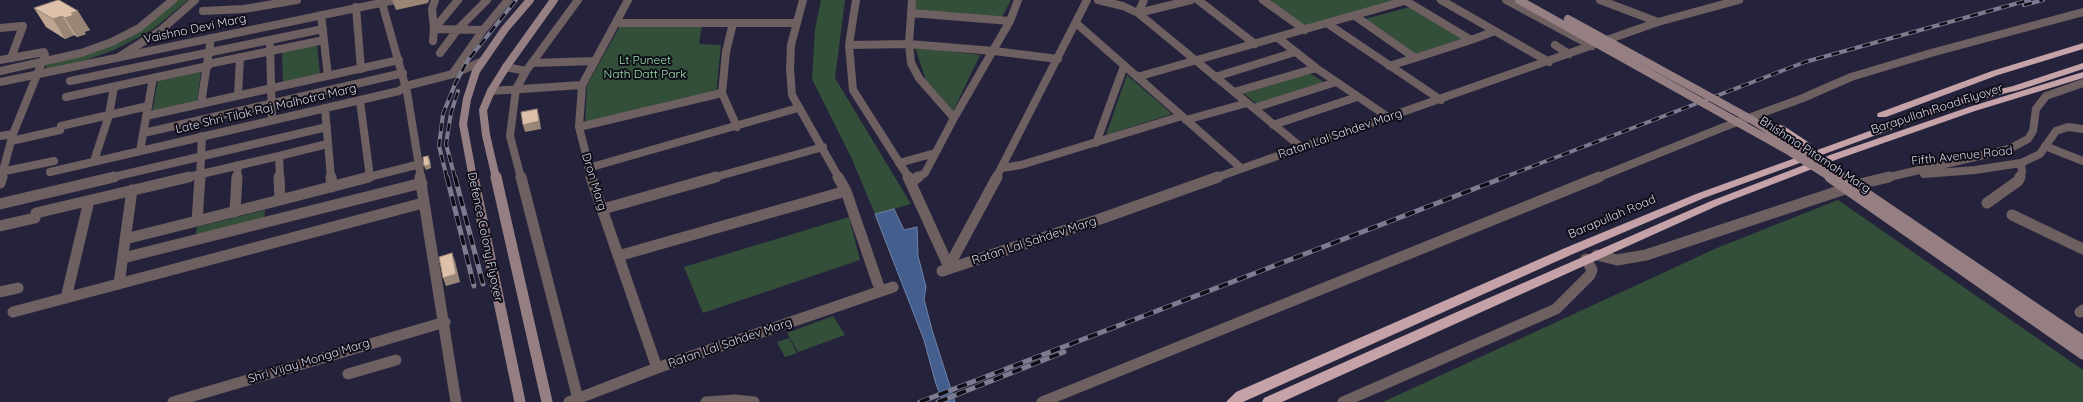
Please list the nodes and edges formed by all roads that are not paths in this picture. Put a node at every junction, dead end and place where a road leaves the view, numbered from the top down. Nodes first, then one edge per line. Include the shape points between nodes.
1 (173, 0) edge
2 (195, 0) edge
3 (297, 0) edge
4 (395, 0) edge
5 (435, 0) edge
6 (458, 0) edge
7 (487, 0) edge
8 (508, 0) edge
9 (530, 0) edge
10 (554, 0) edge
11 (578, 0) edge
12 (628, 0) edge
13 (803, 0) edge
14 (856, 0) edge
15 (912, 0) edge
16 (1018, 0) edge
17 (1087, 0) edge
18 (1098, 0) edge
19 (1144, 0) edge
20 (1191, 0) edge
21 (1198, 0) edge
22 (1263, 0) edge
23 (1407, 0) edge
24 (1441, 0) edge
25 (1506, 0) edge
26 (1519, 0) edge
27 (1533, 0) edge
28 (1600, 0) edge
29 (1739, 0) edge
30 (382, 1) edge
31 (1115, 2) edge
32 (356, 7) junction
33 (432, 9) junction
34 (450, 9) junction
35 (203, 11) dead end
36 (2083, 12) edge
37 (911, 13) junction
38 (1138, 13) junction
39 (321, 14) junction
40 (1355, 16) junction
41 (1010, 20) junction
42 (1658, 22) junction
43 (616, 23) junction
44 (733, 23) junction
45 (797, 23) junction
46 (1076, 23) junction
47 (1328, 24) junction
48 (0, 28) edge
49 (323, 29) junction
50 (434, 29) junction
51 (458, 29) junction
52 (483, 30) junction
53 (1305, 30) junction
54 (1495, 31) junction
55 (211, 38) junction
56 (1278, 38) junction
57 (271, 40) junction
58 (324, 40) junction
59 (1471, 40) junction
60 (433, 41) dead end
61 (909, 44) junction
62 (1255, 44) junction
63 (1555, 44) dead end
64 (849, 45) junction
65 (1592, 46) junction
66 (2083, 46) edge
67 (994, 51) junction
68 (210, 52) junction
69 (270, 52) junction
70 (1295, 52) junction
71 (440, 53) dead end
72 (1569, 54) junction
73 (11, 58) junction
74 (118, 58) junction
75 (240, 58) junction
76 (1415, 58) junction
77 (1058, 59) junction
78 (0, 60) edge
79 (399, 60) junction
80 (483, 61) junction
81 (595, 61) junction
82 (1196, 61) junction
83 (43, 62) junction
84 (1549, 62) junction
85 (532, 63) junction
86 (208, 65) junction
87 (1124, 66) junction
88 (1389, 66) junction
89 (2083, 66) edge
90 (506, 67) junction
91 (361, 68) junction
92 (1316, 68) junction
93 (0, 71) edge
94 (476, 71) junction
95 (526, 71) junction
96 (403, 73) junction
97 (38, 74) junction
98 (453, 74) junction
99 (2083, 74) edge
100 (328, 76) junction
101 (1137, 77) junction
102 (1215, 77) junction
103 (153, 78) junction
104 (70, 81) dead end
105 (447, 81) junction
106 (1336, 82) junction
107 (0, 83) edge
108 (2083, 83) edge
109 (582, 85) junction
110 (114, 87) junction
111 (270, 88) junction
112 (404, 89) junction
113 (516, 89) junction
114 (1234, 92) junction
115 (722, 94) junction
116 (489, 95) junction
117 (238, 96) junction
118 (66, 97) dead end
119 (1358, 97) junction
120 (1441, 100) junction
121 (360, 101) junction
122 (1918, 101) junction
123 (210, 102) junction
124 (271, 103) junction
125 (201, 104) junction
126 (1250, 106) junction
127 (325, 108) junction
128 (798, 108) junction
129 (1895, 110) junction
130 (1935, 110) junction
131 (147, 111) junction
132 (108, 115) junction
133 (1882, 115) dead end
134 (1388, 117) junction
135 (206, 118) junction
136 (954, 118) junction
137 (1184, 118) junction
138 (1912, 119) junction
139 (272, 120) junction
140 (1273, 125) junction
141 (327, 127) junction
142 (579, 127) junction
143 (737, 127) junction
144 (1780, 128) dead end
145 (2083, 128) edge
146 (144, 133) junction
147 (0, 136) edge
148 (202, 136) junction
149 (12, 137) junction
150 (1096, 143) junction
151 (327, 144) junction
152 (1806, 144) dead end
153 (2044, 146) junction
154 (823, 147) junction
155 (1301, 147) junction
156 (140, 151) junction
157 (4, 152) edge
158 (935, 153) junction
159 (280, 156) junction
160 (200, 157) junction
161 (54, 161) dead end
162 (94, 161) junction
163 (2083, 161) edge
164 (899, 163) junction
165 (2021, 163) junction
166 (420, 164) junction
167 (238, 165) junction
168 (588, 168) junction
169 (1002, 168) junction
170 (1241, 168) junction
171 (2, 172) edge
172 (50, 172) dead end
173 (200, 174) junction
174 (1900, 175) junction
175 (370, 177) junction
176 (911, 182) junction
177 (0, 183) edge
178 (422, 183) junction
179 (332, 186) junction
180 (132, 190) junction
181 (846, 191) junction
182 (280, 200) junction
183 (89, 201) junction
184 (423, 203) junction
185 (1987, 203) dead end
186 (0, 204) edge
187 (602, 209) junction
188 (235, 212) junction
189 (2012, 215) dead end
190 (197, 221) junction
191 (0, 226) edge
192 (126, 239) junction
193 (2083, 249) edge
194 (618, 256) junction
195 (1592, 257) junction
196 (123, 258) junction
197 (946, 268) junction
198 (119, 284) junction
199 (878, 284) dead end
200 (893, 287) dead end
201 (18, 288) dead end
202 (0, 292) edge
203 (66, 298) junction
204 (13, 312) dead end
205 (445, 322) junction
206 (2083, 341) edge
207 (2083, 354) edge
208 (396, 360) dead end
209 (657, 368) junction
210 (348, 374) dead end
211 (573, 400) edge
212 (173, 402) edge
213 (456, 402) edge
214 (520, 402) edge
215 (547, 402) edge
216 (706, 402) edge
217 (754, 402) edge
218 (1042, 402) edge
219 (1233, 402) edge
220 (1268, 402) edge
221 (1343, 402) edge

1 - 83 street via 139,28 112,42 96,49
2 - 74 street via 160,31
3 - 35 street via 244,9
4 - 30 street, Vaishno Devi Marg
5 - 33 street
6 - 34 street
7 - 51 street
8 - 52 street
9 - 80 main road, Defence Colony Flyover via 505,29
10 - 90 main road
11 - 85 street
12 - 43 street, Dron Marg
13 - 45 street
14 - 64 street
15 - 37 street
16 - 41 street
17 - 46 street
18 - 31 street
19 - 38 street
20 - 38 street
21 - 62 street
22 - 53 street
23 - 40 street
23 - 59 street
24 - 54 street
25 - 65 street
26 - 207 main road, Bhishma Pitamah Marg, bridge via 1789,151
27 - 206 main road, Bhishma Pitamah Marg, bridge via 1793,145
28 - 42 street
29 - 42 street, Ratan Lal Sahdev Marg
30 - 32 street, Vaishno Devi Marg
30 - 79 street
31 - 38 street
32 - 39 street, Vaishno Devi Marg
32 - 91 street
33 - 34 street
33 - 50 street
34 - 50 street
36 - 218 street via 1851,77
37 - 41 street
37 - 61 street
38 - 82 street
39 - 49 street
39 - 55 street, Vaishno Devi Marg
40 - 47 street
40 - 76 street
41 - 67 street
42 - 65 street, Ratan Lal Sahdev Marg
43 - 44 street
43 - 81 street, Dron Marg
44 - 45 street
44 - 115 street via 726,52
45 - 128 street via 791,46 790,68 792,94
46 - 77 street
46 - 87 street
47 - 53 street
47 - 88 street
48 - 73 street via 23,26
49 - 57 street
49 - 58 street
50 - 51 street
50 - 60 street
51 - 52 street
51 - 71 street
52 - 98 street
53 - 56 street
54 - 59 street
54 - 84 street
55 - 68 street
55 - 74 street, Vaishno Devi Marg
56 - 62 street
56 - 70 street
57 - 68 street
57 - 69 street
58 - 69 street
58 - 100 street
59 - 76 street
61 - 64 street
61 - 67 street
61 - 136 street via 911,63 920,78
62 - 82 street
63 - 72 street
64 - 164 street via 853,90
65 - 72 street, Ratan Lal Sahdev Marg
66 - 122 highway via 1995,73
67 - 77 street
67 - 136 street
68 - 86 street
68 - 104 street
69 - 75 street
69 - 111 street
70 - 92 street
70 - 102 street
72 - 84 street, Ratan Lal Sahdev Marg
73 - 78 street
73 - 83 street via 44,52
74 - 97 street, Vaishno Devi Marg
75 - 86 street
75 - 117 street
76 - 88 street
77 - 169 street
79 - 91 street
79 - 96 street
80 - 94 main road, Defence Colony Flyover
80 - 98 street, Late Shri Tilak Raj Malhotra Marg
81 - 85 street via 561,59
81 - 109 street, Dron Marg
82 - 101 street
82 - 102 street
83 - 93 street
83 - 97 street
84 - 120 street, Ratan Lal Sahdev Marg
85 - 95 street
86 - 103 street
86 - 125 street
87 - 101 street
87 - 150 street
88 - 120 street
89 - 130 highway, Barapullah Road Flyover
90 - 95 street
90 - 116 main road
91 - 100 street
92 - 106 street
92 - 114 street
94 - 105 street
94 - 214 main road, Defence Colony Flyover via 467,99 463,124
95 - 113 street
96 - 112 street
96 - 124 street
97 - 107 street, Vaishno Devi Marg
97 - 149 street
98 - 105 street
98 - 112 street, Late Shri Tilak Raj Malhotra Marg
99 - 195 highway, Barapullah Road Flyover via 1972,109 1801,170 1715,203
100 - 111 street
101 - 137 street
102 - 114 street
103 - 110 street
103 - 131 street
105 - 112 street
106 - 119 street
106 - 126 street
108 - 174 street via 2046,96 2036,109 2033,131 2028,139 2010,149
109 - 113 street
109 - 142 street, Dron Marg
110 - 118 street
110 - 132 street
111 - 117 street
111 - 124 street
112 - 121 street, Late Shri Tilak Raj Malhotra Marg
112 - 166 street
113 - 116 street
113 - 211 street via 510,136
114 - 126 street
115 - 142 street
115 - 143 street
116 - 215 main road, Defence Colony Flyover via 483,110 486,135
117 - 123 street
119 - 134 street
119 - 140 street
120 - 134 street, Ratan Lal Sahdev Marg via 1409,107
121 - 127 street, Late Shri Tilak Raj Malhotra Marg
121 - 175 street
122 - 129 highway
122 - 130 highway
123 - 125 street
123 - 135 street
124 - 135 street
124 - 139 street
125 - 131 street
126 - 137 street
126 - 140 street
127 - 139 street, Late Shri Tilak Raj Malhotra Marg
127 - 141 street
128 - 143 street
128 - 154 street
129 - 133 highway
129 - 138 highway
130 - 138 highway, Barapullah Road Flyover
131 - 132 street
131 - 146 street
132 - 149 street
132 - 162 street
134 - 155 street, Ratan Lal Sahdev Marg
135 - 146 street
136 - 158 street
137 - 150 street
137 - 170 street
138 - 219 highway, Barapullah Road via 1700,196 1569,250 1241,396
139 - 148 street, Late Shri Tilak Raj Malhotra Marg
140 - 155 street
141 - 151 street
141 - 160 street
142 - 168 street, Dron Marg
143 - 168 street
144 - 152 highway
145 - 153 street, Fifth Avenue Road via 2062,129
146 - 156 street
147 - 149 street
148 - 156 street, Late Shri Tilak Raj Malhotra Marg
148 - 160 street
149 - 157 street
150 - 169 street via 1021,166
151 - 159 street
151 - 179 street
153 - 163 street
153 - 165 street, Fifth Avenue Road via 2040,154 2032,160
154 - 181 street
154 - 187 street
155 - 170 street, Ratan Lal Sahdev Marg via 1270,155
156 - 162 street, Late Shri Tilak Raj Malhotra Marg
157 - 171 street
158 - 164 street
158 - 176 street via 925,172
159 - 167 street
159 - 182 street
160 - 173 street
160 - 186 street
161 - 171 street
162 - 172 street, Late Shri Tilak Raj Malhotra Marg
164 - 176 street
165 - 174 street, Fifth Avenue Road via 1963,171
165 - 185 street via 2022,172 2018,181
166 - 175 street
166 - 178 street
167 - 173 street
167 - 188 street
168 - 187 street, Dron Marg
169 - 197 street
170 - 197 street, Ratan Lal Sahdev Marg via 1100,219
171 - 177 street
173 - 180 street
173 - 190 street
174 - 195 street via 1860,184 1646,255 1618,260
175 - 179 street
176 - 197 street
178 - 184 street
178 - 196 street
179 - 182 street
180 - 183 street
180 - 192 street
181 - 194 street
181 - 199 street
182 - 188 street
183 - 191 street
183 - 203 street
184 - 198 street
184 - 205 street
187 - 194 street, Dron Marg
188 - 190 street
189 - 193 street
190 - 192 street
192 - 196 street
194 - 209 street, Dron Marg
195 - 220 highway
195 - 221 street via 1590,275 1556,309
196 - 198 street
198 - 203 street
200 - 209 street, Ratan Lal Sahdev Marg
201 - 202 street
203 - 204 street
205 - 212 street, Shri Vijay Monga Marg
205 - 213 street
208 - 210 street
209 - 211 street, Ratan Lal Sahdev Marg
216 - 217 street

